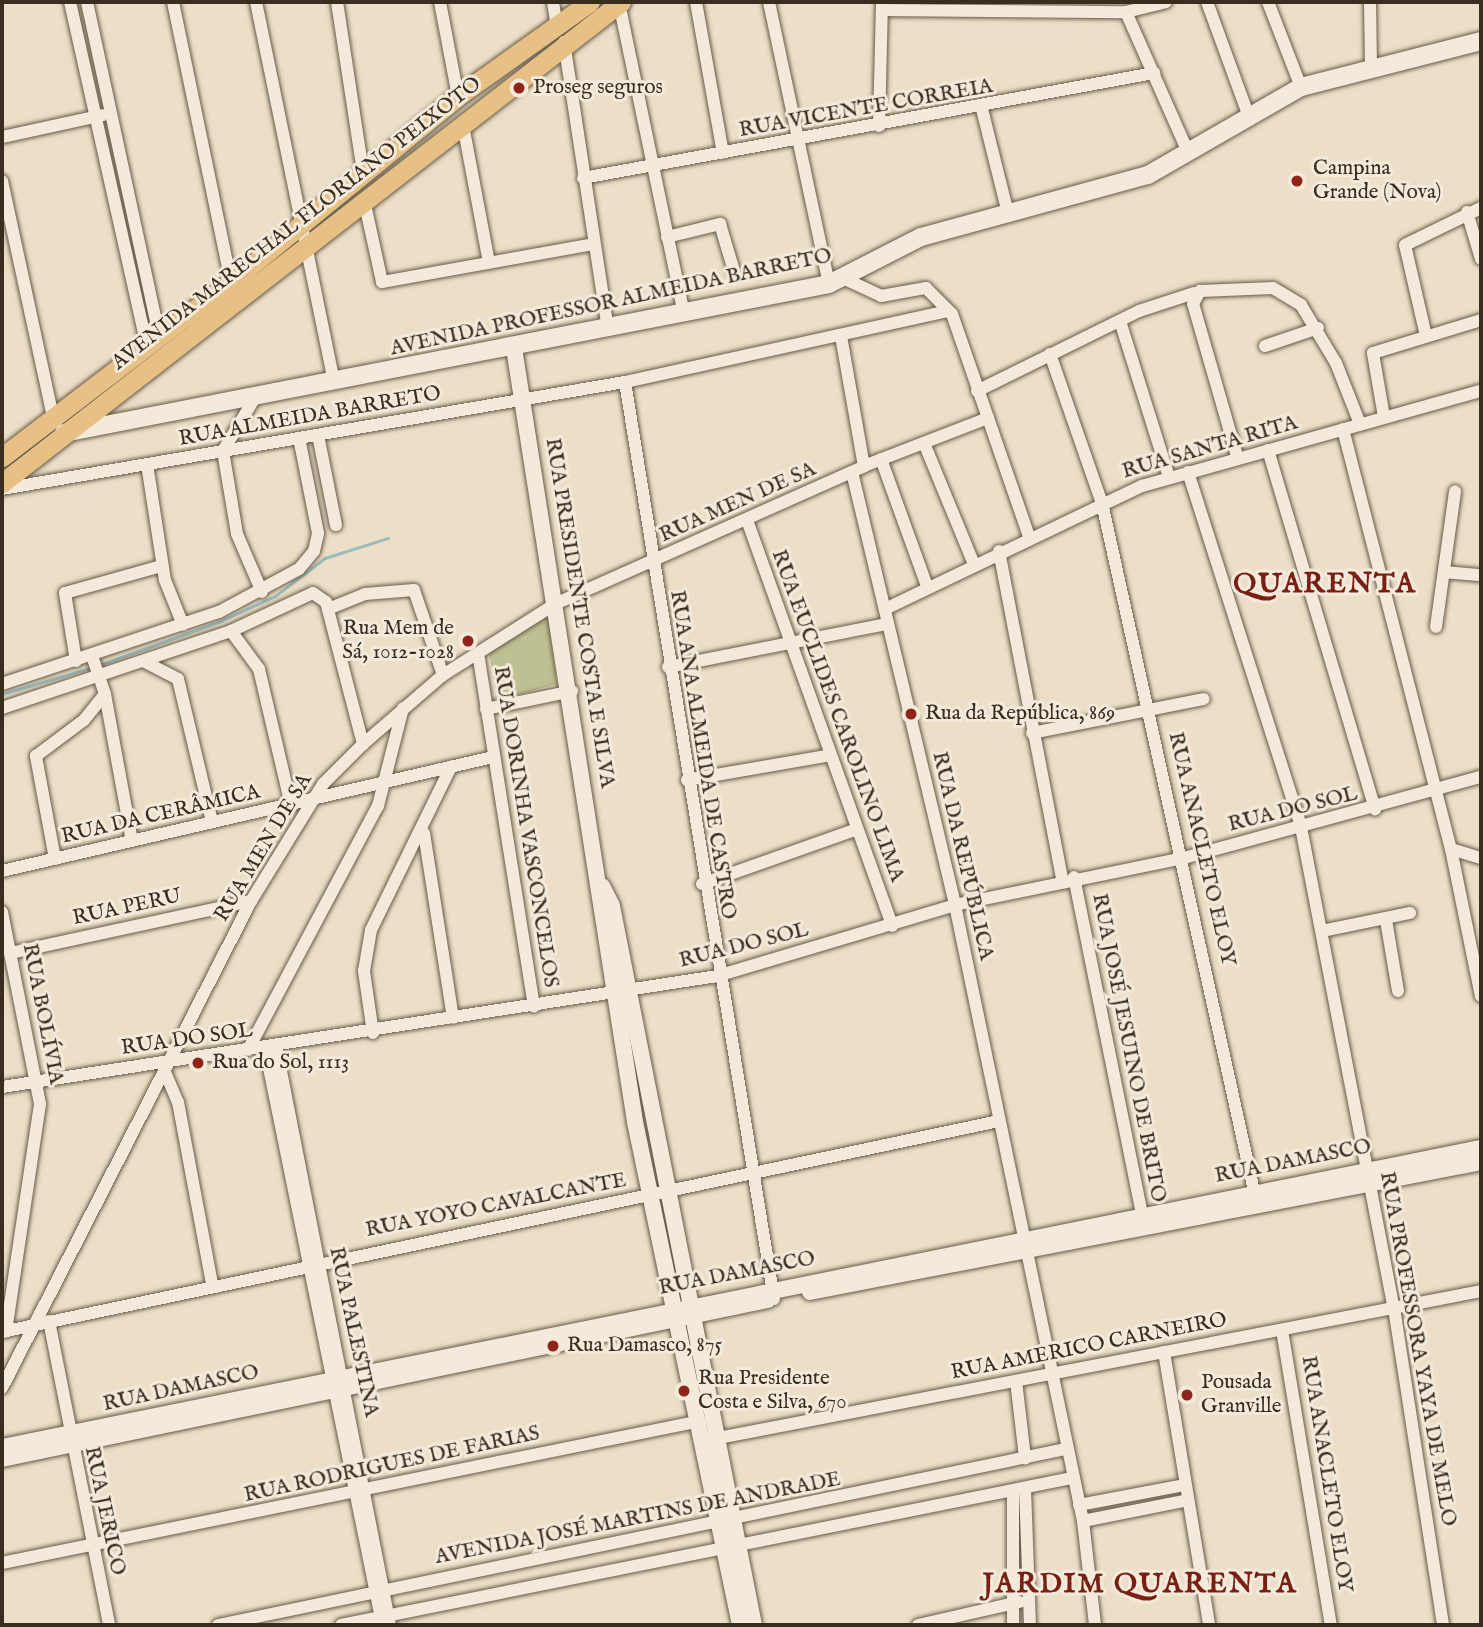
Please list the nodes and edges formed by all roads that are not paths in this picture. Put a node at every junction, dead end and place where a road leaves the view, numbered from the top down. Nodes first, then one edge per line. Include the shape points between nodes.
1 (88, 2) edge
2 (173, 2) edge
3 (257, 2) edge
4 (337, 2) edge
5 (440, 2) edge
6 (552, 2) edge
7 (590, 2) edge
8 (620, 2) edge
9 (696, 2) edge
10 (769, 2) edge
11 (1166, 2) edge
12 (1207, 2) edge
13 (1268, 2) edge
14 (1370, 2) edge
15 (71, 4) edge
16 (882, 6) edge
17 (994, 6) edge
18 (1126, 12) junction
19 (560, 33) junction
20 (1481, 41) edge
21 (1371, 66) junction
22 (1154, 73) junction
23 (1301, 87) junction
24 (458, 96) junction
25 (982, 109) junction
26 (111, 113) junction
27 (1248, 114) junction
28 (95, 117) junction
29 (463, 125) junction
30 (879, 126) junction
31 (2, 137) edge
32 (797, 142) junction
33 (723, 153) junction
34 (1189, 154) junction
35 (652, 165) junction
36 (362, 172) junction
37 (583, 178) junction
38 (2, 181) edge
39 (364, 200) junction
40 (1481, 208) edge
41 (1467, 212) junction
42 (1008, 213) junction
43 (301, 226) junction
44 (667, 237) junction
45 (593, 244) junction
46 (305, 247) junction
47 (1481, 259) edge
48 (489, 263) junction
49 (734, 271) dead end
50 (837, 281) junction
51 (231, 282) junction
52 (1197, 292) junction
53 (947, 311) junction
54 (684, 314) junction
55 (1481, 320) edge
56 (1120, 321) junction
57 (1318, 328) junction
58 (608, 329) junction
59 (841, 336) junction
60 (1426, 336) junction
61 (153, 341) junction
62 (1265, 346) dead end
63 (514, 348) junction
64 (1050, 354) junction
65 (334, 382) junction
66 (625, 382) junction
67 (977, 391) junction
68 (1481, 391) edge
69 (256, 396) junction
70 (523, 399) junction
71 (53, 417) junction
72 (1384, 417) junction
73 (988, 418) junction
74 (1360, 424) junction
75 (1343, 429) junction
76 (71, 432) junction
77 (318, 435) junction
78 (28, 437) junction
79 (299, 438) junction
80 (924, 443) junction
81 (2, 444) edge
82 (1268, 450) junction
83 (223, 451) junction
84 (2, 457) edge
85 (1237, 457) junction
86 (881, 459) junction
87 (147, 464) junction
88 (864, 466) junction
89 (852, 472) junction
90 (1188, 472) junction
91 (1169, 477) junction
92 (2, 483) edge
93 (2, 489) edge
94 (1455, 491) dead end
95 (1102, 503) junction
96 (747, 520) junction
97 (336, 525) dead end
98 (1029, 536) junction
99 (999, 551) junction
100 (973, 562) junction
101 (653, 563) junction
102 (162, 566) junction
103 (1444, 572) junction
104 (1481, 575) edge
105 (928, 586) junction
106 (262, 592) junction
107 (326, 603) junction
108 (557, 603) junction
109 (885, 609) junction
110 (888, 624) junction
111 (183, 625) junction
112 (1436, 627) dead end
113 (231, 631) junction
114 (792, 644) junction
115 (478, 653) junction
116 (76, 661) junction
117 (145, 662) junction
118 (95, 666) junction
119 (668, 667) junction
120 (443, 675) junction
121 (2, 684) edge
122 (572, 691) junction
123 (106, 694) junction
124 (1204, 699) dead end
125 (2, 708) edge
126 (403, 708) junction
127 (486, 709) junction
128 (1150, 712) junction
129 (1032, 733) junction
130 (363, 744) junction
131 (831, 755) junction
132 (493, 757) junction
133 (452, 767) junction
134 (1481, 777) edge
135 (687, 780) junction
136 (388, 783) junction
137 (1436, 790) junction
138 (312, 800) junction
139 (292, 805) junction
140 (1375, 809) junction
141 (212, 822) junction
142 (1301, 827) junction
143 (857, 829) junction
144 (424, 833) junction
145 (132, 841) junction
146 (1451, 849) junction
147 (1184, 858) junction
148 (1481, 858) edge
149 (55, 859) junction
150 (2, 870) edge
151 (1068, 878) junction
152 (702, 884) junction
153 (251, 901) junction
154 (955, 905) junction
155 (2, 912) edge
156 (1410, 913) dead end
157 (1386, 920) junction
158 (892, 926) junction
159 (1322, 931) junction
160 (10, 953) junction
161 (718, 976) junction
162 (1398, 991) dead end
163 (621, 993) junction
164 (1481, 996) edge
165 (534, 1007) junction
166 (453, 1018) junction
167 (373, 1033) junction
168 (270, 1047) junction
169 (248, 1050) junction
170 (168, 1067) junction
171 (38, 1082) junction
172 (2, 1087) edge
173 (999, 1121) junction
174 (1481, 1148) edge
175 (1481, 1162) edge
176 (752, 1171) junction
177 (1367, 1176) junction
178 (668, 1190) junction
179 (651, 1195) junction
180 (1256, 1197) junction
181 (1143, 1219) junction
182 (1023, 1243) junction
183 (319, 1261) junction
184 (305, 1264) junction
185 (212, 1284) junction
186 (1481, 1291) edge
187 (773, 1294) junction
188 (1394, 1308) junction
189 (684, 1312) junction
190 (43, 1322) junction
191 (1282, 1330) junction
192 (4, 1332) edge
193 (1164, 1352) junction
194 (1052, 1374) junction
195 (1016, 1381) junction
196 (338, 1384) junction
197 (2, 1388) edge
198 (700, 1421) junction
199 (711, 1439) junction
200 (69, 1440) junction
201 (2, 1447) edge
202 (1066, 1449) junction
203 (1025, 1458) junction
204 (2, 1459) edge
205 (1072, 1478) junction
206 (1185, 1485) junction
207 (1019, 1490) junction
208 (366, 1491) junction
209 (353, 1494) junction
210 (1188, 1500) junction
211 (1079, 1505) junction
212 (1083, 1521) junction
213 (727, 1523) junction
214 (91, 1545) junction
215 (732, 1546) junction
216 (2, 1563) edge
217 (379, 1591) junction
218 (1030, 1600) junction
219 (1014, 1603) junction
220 (385, 1621) edge
221 (109, 1625) edge
222 (219, 1625) edge
223 (341, 1625) edge
224 (740, 1625) edge
225 (754, 1625) edge
226 (918, 1625) edge
227 (1013, 1625) edge
228 (1030, 1625) edge
229 (1095, 1625) edge
230 (1209, 1625) edge
231 (1331, 1625) edge
232 (1443, 1625) edge

1 - 15 street
1 - 26 street
2 - 51 street
3 - 43 street
4 - 36 street
5 - 24 street
6 - 19 street
7 - 19 main road, AVENIDA MARECHAL FLORIANO PEIXOTO
8 - 19 main road, AVENIDA MARECHAL FLORIANO PEIXOTO
8 - 35 street
9 - 33 street
10 - 32 street
11 - 18 street
12 - 27 street
13 - 23 street
14 - 21 street
15 - 28 street
16 - 17 street
16 - 30 street
17 - 18 street
18 - 22 street
19 - 24 main road, AVENIDA MARECHAL FLORIANO PEIXOTO
19 - 29 main road, AVENIDA MARECHAL FLORIANO PEIXOTO
19 - 37 street
20 - 21 main road, AVENIDA PROFESSOR ALMEIDA BARRETO
21 - 23 main road, AVENIDA PROFESSOR ALMEIDA BARRETO
22 - 25 street, RUA VICENTE CORREIA
22 - 34 street
23 - 27 main road, AVENIDA PROFESSOR ALMEIDA BARRETO
24 - 36 main road, AVENIDA MARECHAL FLORIANO PEIXOTO
25 - 30 street, RUA VICENTE CORREIA
25 - 42 street
26 - 28 street
26 - 61 street
27 - 34 main road, AVENIDA PROFESSOR ALMEIDA BARRETO
28 - 31 street
28 - 61 street
29 - 39 main road, AVENIDA MARECHAL FLORIANO PEIXOTO
29 - 48 street
30 - 32 street, RUA VICENTE CORREIA
32 - 33 street, RUA VICENTE CORREIA
32 - 50 street
33 - 35 street, RUA VICENTE CORREIA
34 - 42 main road, AVENIDA PROFESSOR ALMEIDA BARRETO via 1148,175
35 - 37 street, RUA VICENTE CORREIA
35 - 44 street
36 - 43 main road, AVENIDA MARECHAL FLORIANO PEIXOTO
37 - 45 street
38 - 71 street
39 - 46 main road, AVENIDA MARECHAL FLORIANO PEIXOTO
39 - 48 street via 382,282
40 - 41 street
41 - 47 street
41 - 60 street via 1407,242 1405,256
42 - 50 main road, AVENIDA PROFESSOR ALMEIDA BARRETO via 921,237
43 - 46 street
43 - 51 main road, AVENIDA MARECHAL FLORIANO PEIXOTO
44 - 49 street via 720,224
44 - 54 street
45 - 48 street
45 - 58 street
46 - 65 street
46 - 76 main road, AVENIDA MARECHAL FLORIANO PEIXOTO
50 - 53 street via 881,296 926,288
50 - 54 main road, AVENIDA PROFESSOR ALMEIDA BARRETO
51 - 61 main road, AVENIDA MARECHAL FLORIANO PEIXOTO
52 - 56 street
52 - 57 street via 1273,288 1301,305
52 - 85 street
53 - 59 street, RUA ALMEIDA BARRETO
53 - 67 street
54 - 58 main road, AVENIDA PROFESSOR ALMEIDA BARRETO
55 - 60 street
56 - 64 street
56 - 91 street
57 - 62 street
57 - 74 street
58 - 63 main road, AVENIDA PROFESSOR ALMEIDA BARRETO
59 - 66 street, RUA ALMEIDA BARRETO
59 - 88 street
60 - 72 street via 1370,357
61 - 71 main road, AVENIDA MARECHAL FLORIANO PEIXOTO
63 - 65 main road, AVENIDA PROFESSOR ALMEIDA BARRETO
63 - 70 street, RUA PRESIDENTE COSTA E SILVA
64 - 67 street
64 - 95 street, RUA ANACLETO ELOY
65 - 69 main road, AVENIDA PROFESSOR ALMEIDA BARRETO
66 - 70 street, RUA ALMEIDA BARRETO
66 - 101 street, RUA ANA ALMEIDA DE CASTRO
67 - 73 street
68 - 72 street, RUA SANTA RITA
69 - 76 main road, AVENIDA PROFESSOR ALMEIDA BARRETO
69 - 83 street
70 - 77 street, RUA ALMEIDA BARRETO
70 - 108 street, RUA PRESIDENTE COSTA E SILVA
71 - 78 main road, AVENIDA MARECHAL FLORIANO PEIXOTO
72 - 74 street, RUA SANTA RITA
73 - 80 street, RUA MEN DE SA
73 - 98 street
74 - 75 street, RUA SANTA RITA
75 - 82 street, RUA SANTA RITA
75 - 137 street
76 - 78 main road, AVENIDA PROFESSOR ALMEIDA BARRETO
76 - 92 main road, AVENIDA MARECHAL FLORIANO PEIXOTO
77 - 79 street, RUA ALMEIDA BARRETO
77 - 97 street
78 - 81 main road, AVENIDA PROFESSOR ALMEIDA BARRETO
78 - 84 main road, AVENIDA MARECHAL FLORIANO PEIXOTO
79 - 83 street, RUA ALMEIDA BARRETO
79 - 106 street via 318,533 314,551 299,569
80 - 86 street, RUA MEN DE SA
80 - 100 street
82 - 85 street, RUA SANTA RITA
82 - 140 street
83 - 87 street, RUA ALMEIDA BARRETO
83 - 106 street via 237,534
85 - 90 street, RUA SANTA RITA
86 - 88 street, RUA MEN DE SA
86 - 105 street
87 - 93 street, RUA ALMEIDA BARRETO
87 - 102 street
88 - 89 street, RUA MEN DE SA
89 - 96 street, RUA MEN DE SA
89 - 109 street, RUA DA REPÚBLICA
90 - 91 street, RUA SANTA RITA
90 - 142 street, RUA PROFESSORA YAYA DE MELO
91 - 95 street, RUA SANTA RITA
94 - 103 street
95 - 98 street, RUA SANTA RITA
95 - 128 street, RUA ANACLETO ELOY
96 - 101 street, RUA MEN DE SA
96 - 114 street, RUA EUCLIDES CAROLINO LIMA
98 - 99 street, RUA SANTA RITA
99 - 100 street, RUA SANTA RITA
99 - 129 street, RUA JOSÉ JESUINO DE BRITO
100 - 105 street, RUA SANTA RITA
101 - 108 street, RUA MEN DE SA
101 - 119 street, RUA ANA ALMEIDA DE CASTRO
102 - 111 street
102 - 116 street via 68,592 62,602
103 - 104 street
103 - 112 street
105 - 109 street, RUA SANTA RITA
106 - 111 street
107 - 113 street via 296,597
107 - 120 street via 414,590
107 - 130 street
108 - 115 street, RUA MEN DE SA
108 - 122 street, RUA PRESIDENTE COSTA E SILVA
109 - 110 street, RUA DA REPÚBLICA
110 - 114 street
110 - 154 street, RUA DA REPÚBLICA
111 - 118 street
113 - 117 street
113 - 139 street via 259,669
114 - 119 street
114 - 131 street, RUA EUCLIDES CAROLINO LIMA
115 - 120 street, RUA MEN DE SA
115 - 127 street, RUA DORINHA VASCONCELOS
116 - 118 street
116 - 121 street
117 - 118 street
117 - 141 street via 178,679
118 - 123 street
118 - 125 street
119 - 135 street, RUA ANA ALMEIDA DE CASTRO
120 - 126 street, RUA MEN DE SA
122 - 127 street
122 - 163 street, RUA PRESIDENTE COSTA E SILVA
123 - 145 street
123 - 149 street via 84,720 37,756
124 - 128 street
126 - 130 street, RUA MEN DE SA
126 - 136 street
127 - 132 street, RUA DORINHA VASCONCELOS
128 - 129 street
128 - 147 street, RUA ANACLETO ELOY
129 - 151 street, RUA JOSÉ JESUINO DE BRITO
130 - 138 street, RUA MEN DE SA
131 - 135 street
131 - 143 street, RUA EUCLIDES CAROLINO LIMA
132 - 133 street, RUA DA CERÂMICA
132 - 165 street, RUA DORINHA VASCONCELOS
133 - 136 street, RUA DA CERÂMICA
133 - 144 street
134 - 137 street, RUA DO SOL
135 - 152 street, RUA ANA ALMEIDA DE CASTRO
136 - 138 street, RUA DA CERÂMICA
136 - 169 street
137 - 140 street, RUA DO SOL
137 - 146 street
138 - 139 street, RUA DA CERÂMICA
138 - 153 street, RUA MEN DE SA
139 - 141 street, RUA DA CERÂMICA
140 - 142 street, RUA DO SOL
141 - 145 street, RUA DA CERÂMICA
142 - 147 street, RUA DO SOL
142 - 159 street, RUA PROFESSORA YAYA DE MELO
143 - 152 street
143 - 158 street, RUA EUCLIDES CAROLINO LIMA
144 - 166 street
144 - 167 street via 366,951
145 - 149 street, RUA DA CERÂMICA
146 - 148 street
146 - 164 street
147 - 151 street, RUA DO SOL
147 - 180 street, RUA ANACLETO ELOY
149 - 150 street, RUA DA CERÂMICA
151 - 154 street, RUA DO SOL
151 - 181 street, RUA JOSÉ JESUINO DE BRITO
152 - 161 street, RUA ANA ALMEIDA DE CASTRO
153 - 160 street, RUA PERU
153 - 170 street, RUA MEN DE SA
154 - 158 street, RUA DO SOL
154 - 173 street, RUA DA REPÚBLICA
155 - 160 street, RUA BOLÍVIA
156 - 157 street
157 - 159 street
157 - 162 street
158 - 161 street, RUA DO SOL
159 - 177 street, RUA PROFESSORA YAYA DE MELO
160 - 171 street, RUA BOLÍVIA
161 - 163 street, RUA DO SOL
161 - 176 street, RUA ANA ALMEIDA DE CASTRO
163 - 165 street, RUA DO SOL
163 - 178 street, RUA PRESIDENTE COSTA E SILVA
163 - 179 street, RUA PRESIDENTE COSTA E SILVA
165 - 166 street, RUA DO SOL
166 - 167 street, RUA DO SOL
167 - 168 street, RUA DO SOL
168 - 169 street, RUA DO SOL
168 - 183 street, RUA PALESTINA
168 - 184 street, RUA PALESTINA
169 - 170 street, RUA DO SOL
170 - 171 street, RUA DO SOL
170 - 185 street
170 - 190 street, RUA MEN DE SA
171 - 172 street, RUA DO SOL
171 - 192 street, RUA BOLÍVIA via 39,1121
173 - 176 street, RUA YOYO CAVALCANTE
173 - 182 street, RUA DA REPÚBLICA
174 - 177 street, RUA DAMASCO
175 - 177 street, RUA DAMASCO
176 - 178 street, RUA YOYO CAVALCANTE
176 - 187 street, RUA ANA ALMEIDA DE CASTRO
177 - 180 street, RUA DAMASCO
177 - 188 street, RUA PROFESSORA YAYA DE MELO
178 - 179 street, RUA YOYO CAVALCANTE
178 - 189 street, RUA PRESIDENTE COSTA E SILVA
179 - 183 street, RUA YOYO CAVALCANTE
179 - 189 street, RUA PRESIDENTE COSTA E SILVA
180 - 181 street, RUA DAMASCO
181 - 182 street, RUA DAMASCO
182 - 187 street, RUA DAMASCO
182 - 194 street, RUA DA REPÚBLICA
183 - 184 street, RUA YOYO CAVALCANTE
183 - 196 street, RUA PALESTINA
184 - 185 street, RUA YOYO CAVALCANTE
184 - 196 street, RUA PALESTINA
185 - 190 street, RUA YOYO CAVALCANTE
186 - 188 street, RUA AMERICO CARNEIRO
187 - 189 street, RUA DAMASCO
188 - 191 street, RUA AMERICO CARNEIRO
188 - 232 street, RUA PROFESSORA YAYA DE MELO
189 - 196 street, RUA DAMASCO
189 - 198 street, RUA PRESIDENTE COSTA E SILVA
189 - 199 street, RUA PRESIDENTE COSTA E SILVA
190 - 192 street, RUA YOYO CAVALCANTE
190 - 197 street, RUA MEN DE SA
190 - 200 street, RUA JERICO
191 - 193 street, RUA AMERICO CARNEIRO
191 - 231 street, RUA ANACLETO ELOY
193 - 194 street, RUA AMERICO CARNEIRO
193 - 206 street
194 - 195 street, RUA AMERICO CARNEIRO
194 - 202 street, RUA DA REPÚBLICA
195 - 199 street, RUA AMERICO CARNEIRO
195 - 203 street
196 - 200 street, RUA DAMASCO
196 - 208 street, RUA PALESTINA
196 - 209 street, RUA PALESTINA
198 - 199 street, RUA PRESIDENTE COSTA E SILVA
198 - 208 street, RUA RODRIGUES DE FARIAS
199 - 213 street, RUA PRESIDENTE COSTA E SILVA
200 - 201 street, RUA DAMASCO
200 - 204 street, RUA DAMASCO
200 - 214 street, RUA JERICO
202 - 203 street, AVENIDA JOSÉ MARTINS DE ANDRADE
202 - 205 street, RUA DA REPÚBLICA
203 - 213 street, AVENIDA JOSÉ MARTINS DE ANDRADE
205 - 207 street
205 - 211 street, RUA DA REPÚBLICA
206 - 210 street
206 - 211 street
207 - 215 street
207 - 218 street
207 - 219 street
208 - 209 street, RUA RODRIGUES DE FARIAS
208 - 217 street, RUA PALESTINA
209 - 214 street, RUA RODRIGUES DE FARIAS
209 - 217 street, RUA PALESTINA
210 - 212 street
210 - 230 street
211 - 212 street, RUA DA REPÚBLICA
212 - 229 street, RUA DA REPÚBLICA
213 - 215 street, RUA PRESIDENTE COSTA E SILVA
213 - 217 street, AVENIDA JOSÉ MARTINS DE ANDRADE
214 - 216 street, RUA RODRIGUES DE FARIAS
214 - 221 street, RUA JERICO
215 - 220 street
215 - 224 street, RUA PRESIDENTE COSTA E SILVA
215 - 225 street, RUA PRESIDENTE COSTA E SILVA
217 - 220 street, RUA PALESTINA
217 - 222 street, AVENIDA JOSÉ MARTINS DE ANDRADE
218 - 219 street
218 - 228 street
219 - 226 street
219 - 227 street
220 - 223 street

